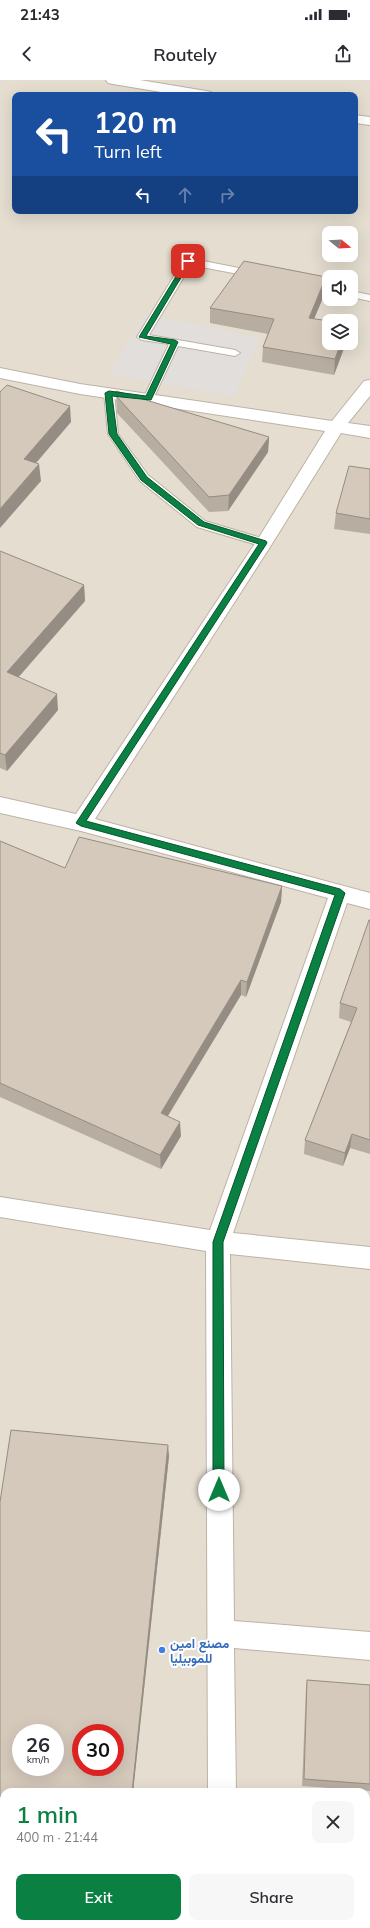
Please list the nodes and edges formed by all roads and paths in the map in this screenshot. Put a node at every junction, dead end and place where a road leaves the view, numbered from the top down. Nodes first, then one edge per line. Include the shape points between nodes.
1 (113, 80) edge
2 (187, 92) edge
3 (358, 119) edge
4 (370, 121) edge
5 (266, 277) edge
6 (298, 283) edge
7 (322, 288) edge
8 (358, 295) edge
9 (370, 298) edge
10 (175, 342) junction
11 (235, 353) dead end
12 (0, 373) edge
13 (370, 385) edge
14 (109, 393) junction
15 (148, 399) junction
16 (337, 426) junction
17 (370, 432) edge
18 (264, 543) junction
19 (0, 805) edge
20 (81, 823) junction
21 (340, 893) junction
22 (370, 901) edge
23 (0, 1207) edge
24 (218, 1242) junction
25 (370, 1258) edge
26 (221, 1633) junction
27 (370, 1646) edge
28 (222, 1788) edge

1 - 2 street
3 - 4 street
5 - 10 lane via 188,261 142,337
6 - 7 lane
8 - 9 lane
10 - 11 lane
10 - 15 lane
12 - 14 street
13 - 16 street
14 - 15 street
14 - 18 lane via 113,434 144,478 201,524
15 - 16 street
16 - 17 street
16 - 18 street
18 - 20 street
19 - 20 street
20 - 21 street
21 - 22 street
21 - 24 street
23 - 24 street
24 - 25 street
24 - 26 street
26 - 27 street
26 - 28 street

